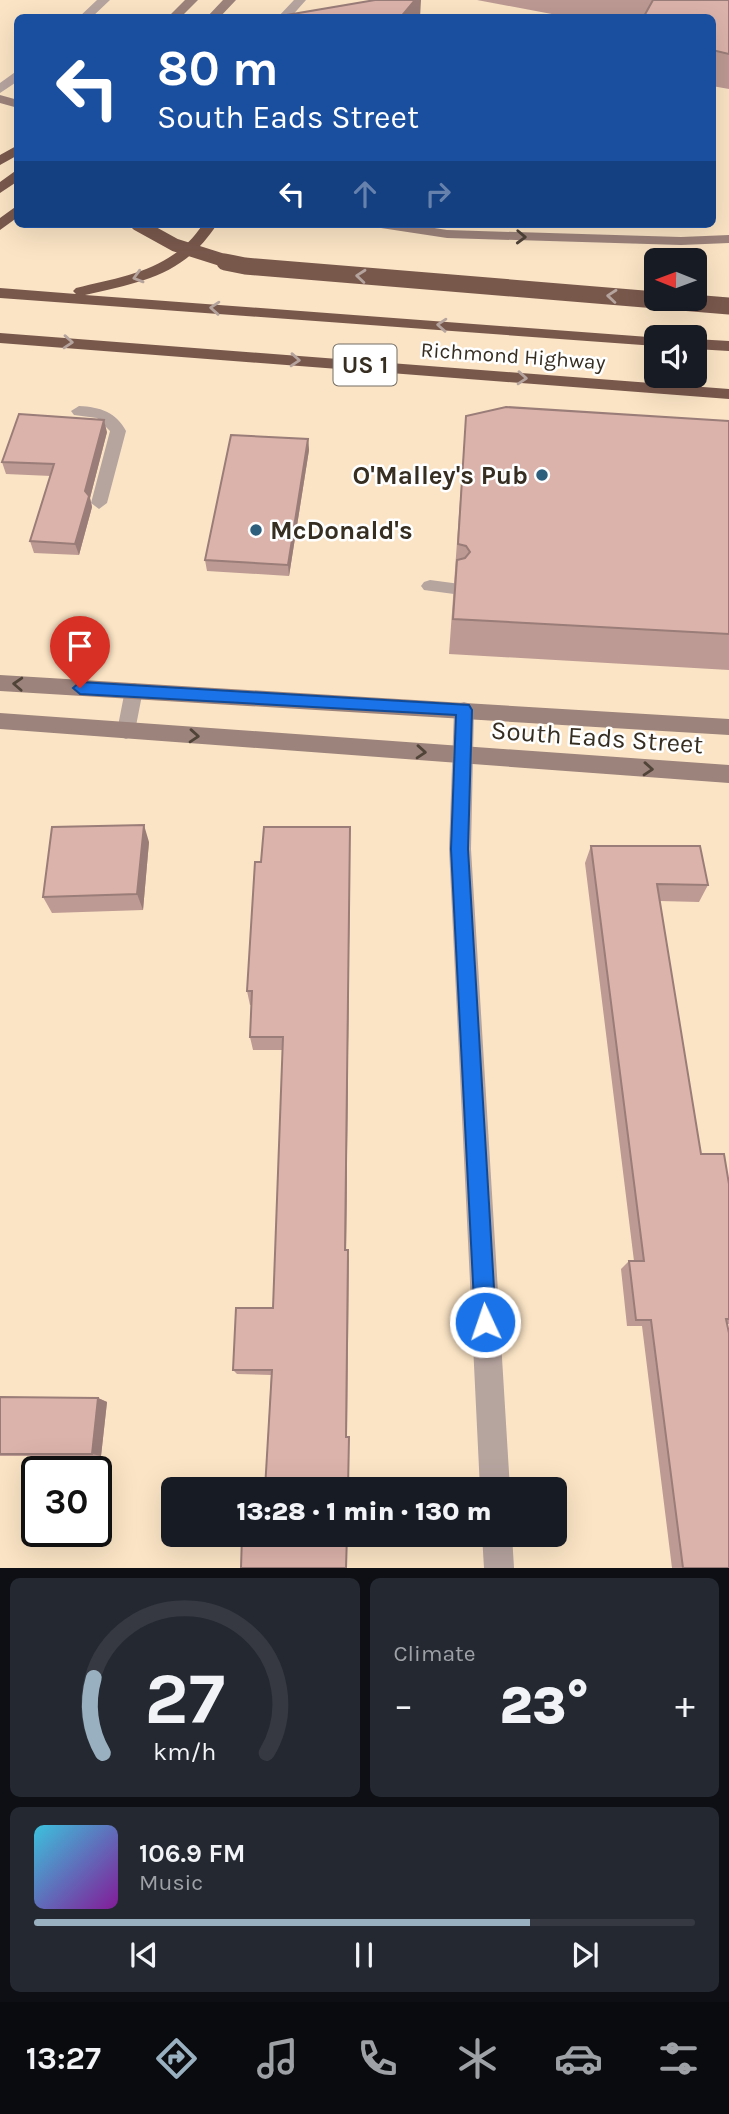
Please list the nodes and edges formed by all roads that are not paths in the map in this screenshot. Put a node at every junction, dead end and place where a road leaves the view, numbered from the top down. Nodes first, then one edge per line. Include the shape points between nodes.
1 (104, 0) edge
2 (192, 0) edge
3 (230, 0) edge
4 (300, 0) edge
5 (88, 14) edge
6 (177, 14) edge
7 (216, 14) edge
8 (287, 14) edge
9 (14, 77) edge
10 (0, 89) edge
11 (14, 177) edge
12 (0, 189) edge
13 (14, 213) edge
14 (0, 226) edge
15 (143, 228) edge
16 (207, 228) edge
17 (407, 228) edge
18 (729, 239) edge
19 (0, 293) edge
20 (60, 297) junction
21 (729, 306) edge
22 (0, 338) edge
23 (644, 340) edge
24 (707, 345) edge
25 (729, 346) edge
26 (729, 394) edge
27 (79, 411) dead end
28 (99, 503) dead end
29 (430, 586) dead end
30 (454, 588) edge
31 (0, 684) edge
32 (134, 690) junction
33 (464, 710) junction
34 (0, 721) edge
35 (729, 727) edge
36 (126, 731) junction
37 (461, 754) junction
38 (729, 774) edge
39 (494, 1477) edge
40 (498, 1547) edge
41 (499, 1568) edge

1 - 5 street
2 - 6 street
3 - 7 street
4 - 8 street
9 - 10 street
11 - 12 highway
13 - 14 highway
21 -> 15 highway, bridge via 244,266 181,249
16 -> 20 highway via 193,249 170,266
17 -> 18 street via 447,234
19 - 20 highway, Richmond Highway / US 1
23 -> 20 highway, Richmond Highway / US 1
22 -> 26 highway, Richmond Highway / US 1
24 - 25 highway
27 - 28 lane via 97,411 118,432
29 - 30 lane
32 -> 31 street, South Eads Street
32 - 33 street, South Eads Street
32 - 36 lane
33 - 35 street, South Eads Street
33 - 37 street
34 - 36 street, South Eads Street
36 -> 37 street, South Eads Street
37 -> 38 street, South Eads Street
37 - 39 street via 460,849
40 - 41 street

